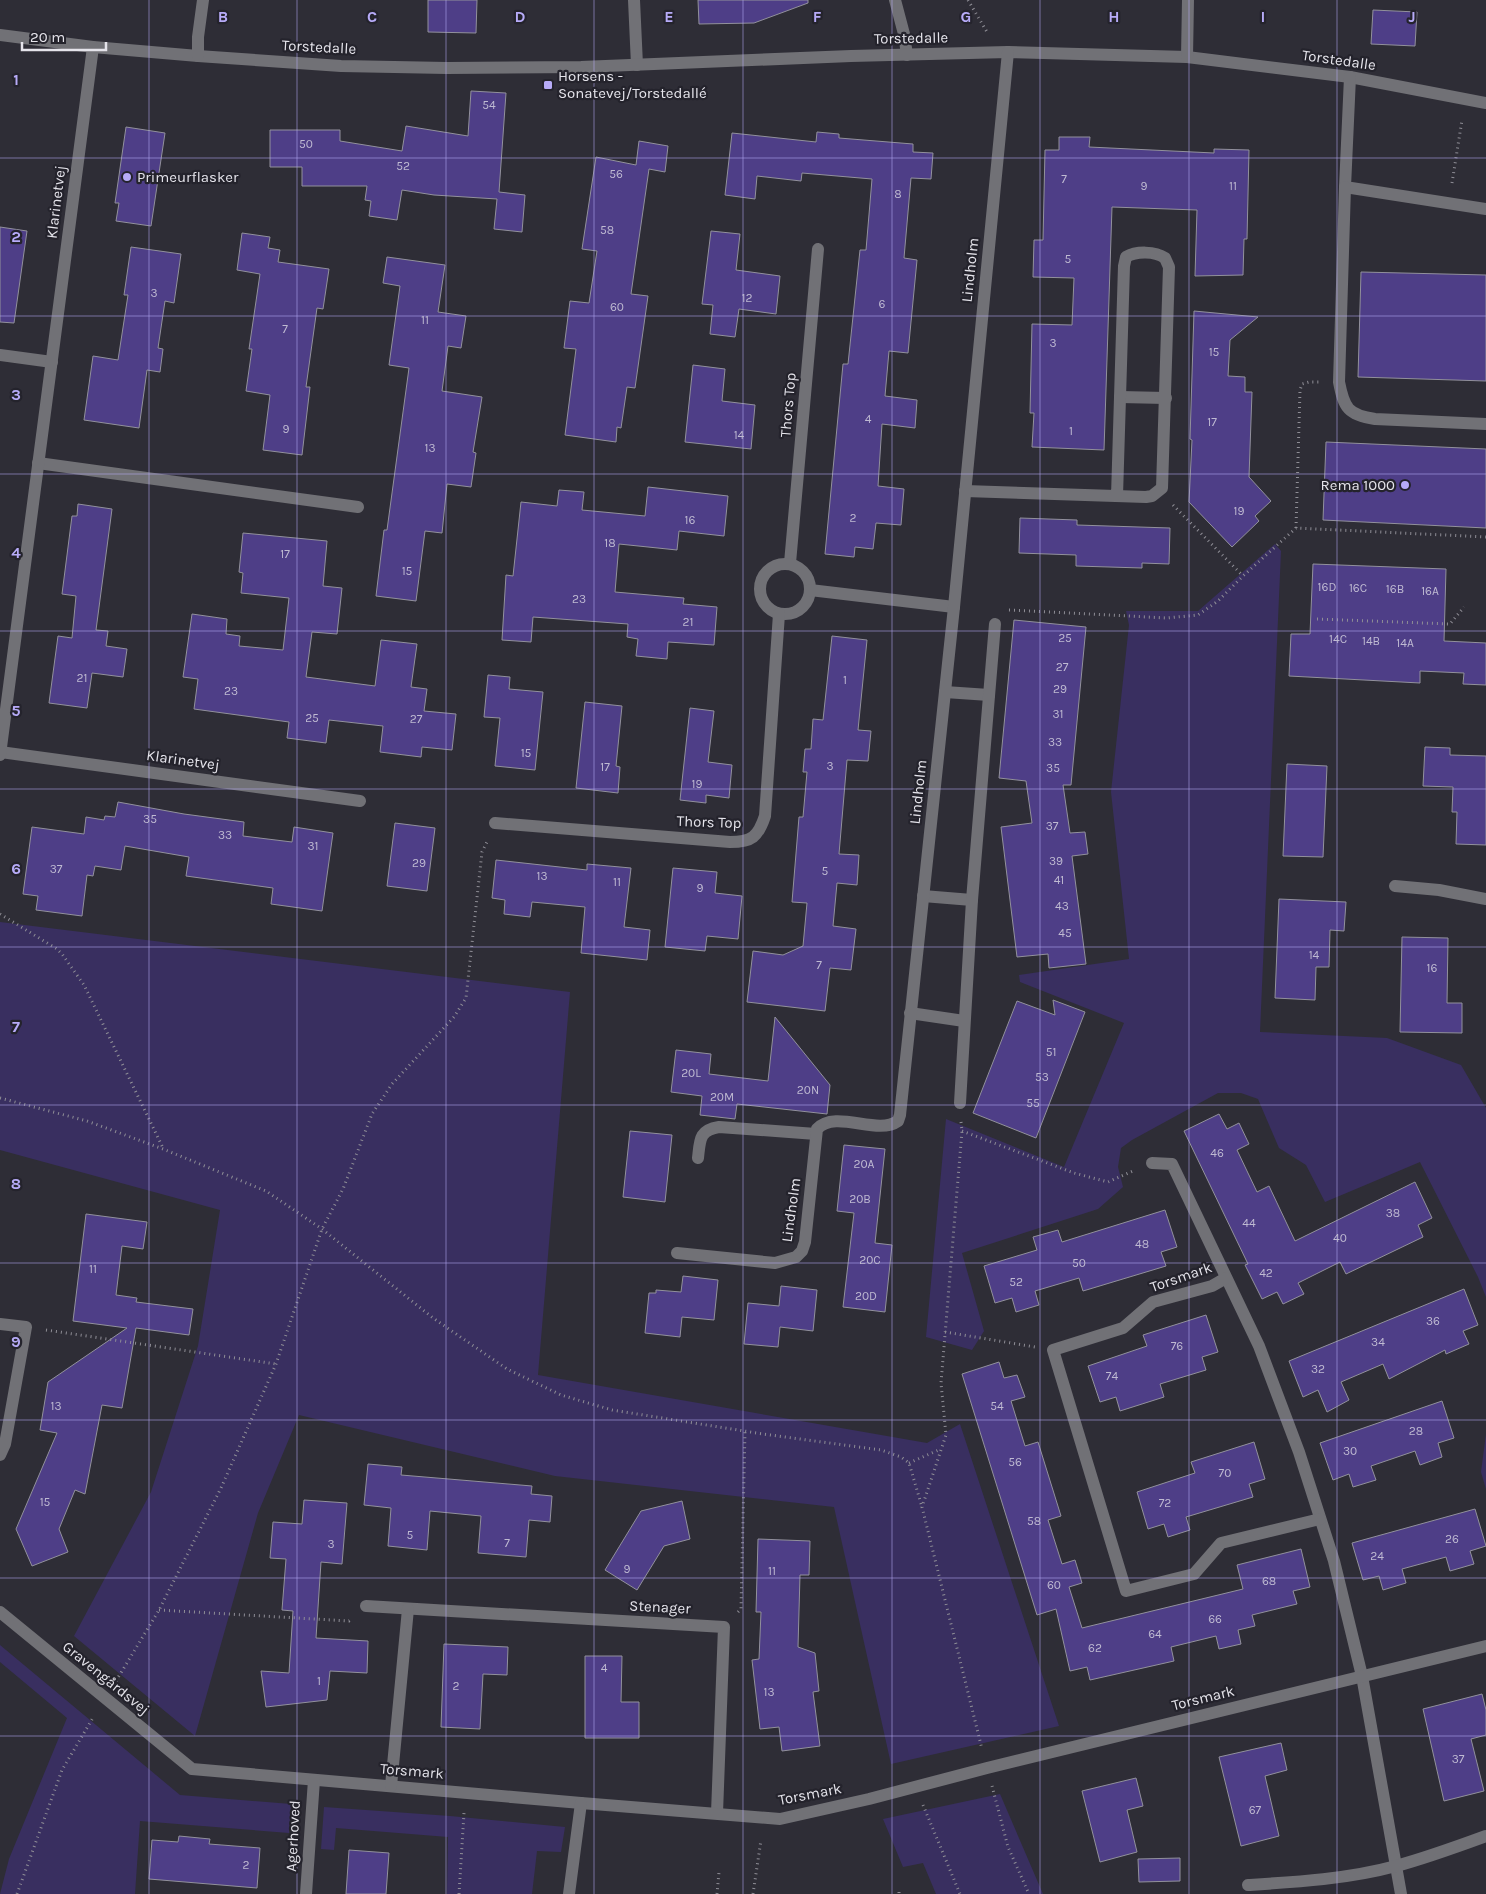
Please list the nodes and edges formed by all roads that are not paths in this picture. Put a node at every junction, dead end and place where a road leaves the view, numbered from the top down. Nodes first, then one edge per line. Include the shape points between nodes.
1 (204, 0) edge
2 (634, 0) edge
3 (896, 0) edge
4 (1188, 0) edge
5 (0, 35) edge
6 (93, 47) junction
7 (1003, 52) junction
8 (907, 55) junction
9 (198, 56) junction
10 (1186, 57) junction
11 (637, 64) junction
12 (1350, 77) junction
13 (1486, 103) edge
14 (1345, 187) junction
15 (1486, 209) edge
16 (818, 249) dead end
17 (0, 355) edge
18 (52, 362) junction
19 (1120, 397) junction
20 (1166, 398) junction
21 (1486, 424) edge
22 (38, 463) junction
23 (965, 491) junction
24 (1117, 496) junction
25 (358, 507) dead end
26 (790, 563) junction
27 (810, 590) junction
28 (954, 606) junction
29 (779, 614) junction
30 (995, 624) dead end
31 (6, 675) edge
32 (945, 692) junction
33 (990, 695) junction
34 (0, 754) edge
35 (360, 801) dead end
36 (495, 823) road end
37 (1395, 886) dead end
38 (923, 896) junction
39 (1486, 899) edge
40 (972, 900) junction
41 (910, 1013) junction
42 (964, 1021) junction
43 (960, 1103) road end
44 (816, 1134) junction
45 (698, 1158) dead end
46 (1152, 1163) road end
47 (677, 1254) dead end
48 (1226, 1278) junction
49 (0, 1324) edge
50 (0, 1455) edge
51 (1320, 1518) junction
52 (366, 1606) road end
53 (408, 1610) junction
54 (0, 1612) edge
55 (1486, 1646) edge
56 (1362, 1676) junction
57 (192, 1769) joint
58 (314, 1780) junction
59 (391, 1786) junction
60 (581, 1803) junction
61 (717, 1813) junction
62 (1486, 1836) edge
63 (1396, 1866) junction
64 (1248, 1885) dead end
65 (306, 1894) edge
66 (569, 1894) edge
67 (1401, 1894) edge

1 - 9 street
2 - 11 street
3 - 8 street
4 - 10 street
5 - 6 street, Torstedalle
6 - 9 street, Torstedalle
6 - 18 street, Klarinetvej
7 - 8 street, Torstedalle
7 - 10 street, Torstedalle
7 - 23 street, Lindholm
8 - 11 street, Torstedalle
9 - 11 street, Torstedalle via 341,66 447,68
10 - 12 street, Torstedalle
12 - 13 street, Torstedalle
12 - 14 street
14 - 15 street
14 - 21 street via 1339,382 1348,410 1359,417 1375,419
16 - 26 street, Thors Top
17 - 18 street
18 - 22 street, Klarinetvej
19 - 20 street
19 - 20 street via 1124,266 1126,257 1136,253 1162,255 1169,268
19 - 24 street
20 - 24 street via 1162,488 1146,497
22 - 25 street
22 - 31 street, Klarinetvej
23 - 24 street
23 - 28 street, Lindholm
26 - 27 street via 805,573
26 - 29 street via 773,566 760,581 762,601
27 - 28 street
27 - 29 street via 809,598 798,611
28 - 32 street, Lindholm
29 - 36 street, Thors Top via 765,816 753,838 730,842
30 - 33 street
31 - 34 street, Klarinetvej
32 - 33 street
32 - 38 street, Lindholm
33 - 40 street
34 - 35 street, Klarinetvej
37 - 39 street
38 - 40 street
38 - 41 street, Lindholm
40 - 42 street
41 - 42 street
41 - 44 street, Lindholm via 898,1121 884,1126 832,1122 821,1125
42 - 43 street
44 - 45 street via 712,1128 706,1130 700,1141
44 - 47 street, Lindholm via 806,1242 796,1257 776,1263
46 - 48 street, Torsmark via 1172,1164
48 - 51 street, Torsmark via 1259,1346
48 - 51 street, Torsmark via 1212,1286 1153,1302 1123,1328 1053,1350 1126,1591 1194,1574 1222,1543
49 - 50 street via 26,1327 5,1444
51 - 56 street, Torsmark
52 - 53 street, Stenager
53 - 59 street
53 - 61 street, Stenager via 724,1627
54 - 57 street, Gravengårdsvej
55 - 56 street, Torsmark
56 - 61 street, Torsmark via 780,1818
56 - 63 street, Torsmark
57 - 58 street, Torsmark
58 - 59 street, Torsmark
58 - 65 street, Agerhoved
59 - 60 street, Torsmark
60 - 61 street, Torsmark
60 - 66 street
62 - 63 street
63 - 64 street via 1304,1881
63 - 67 street, Torsmark

